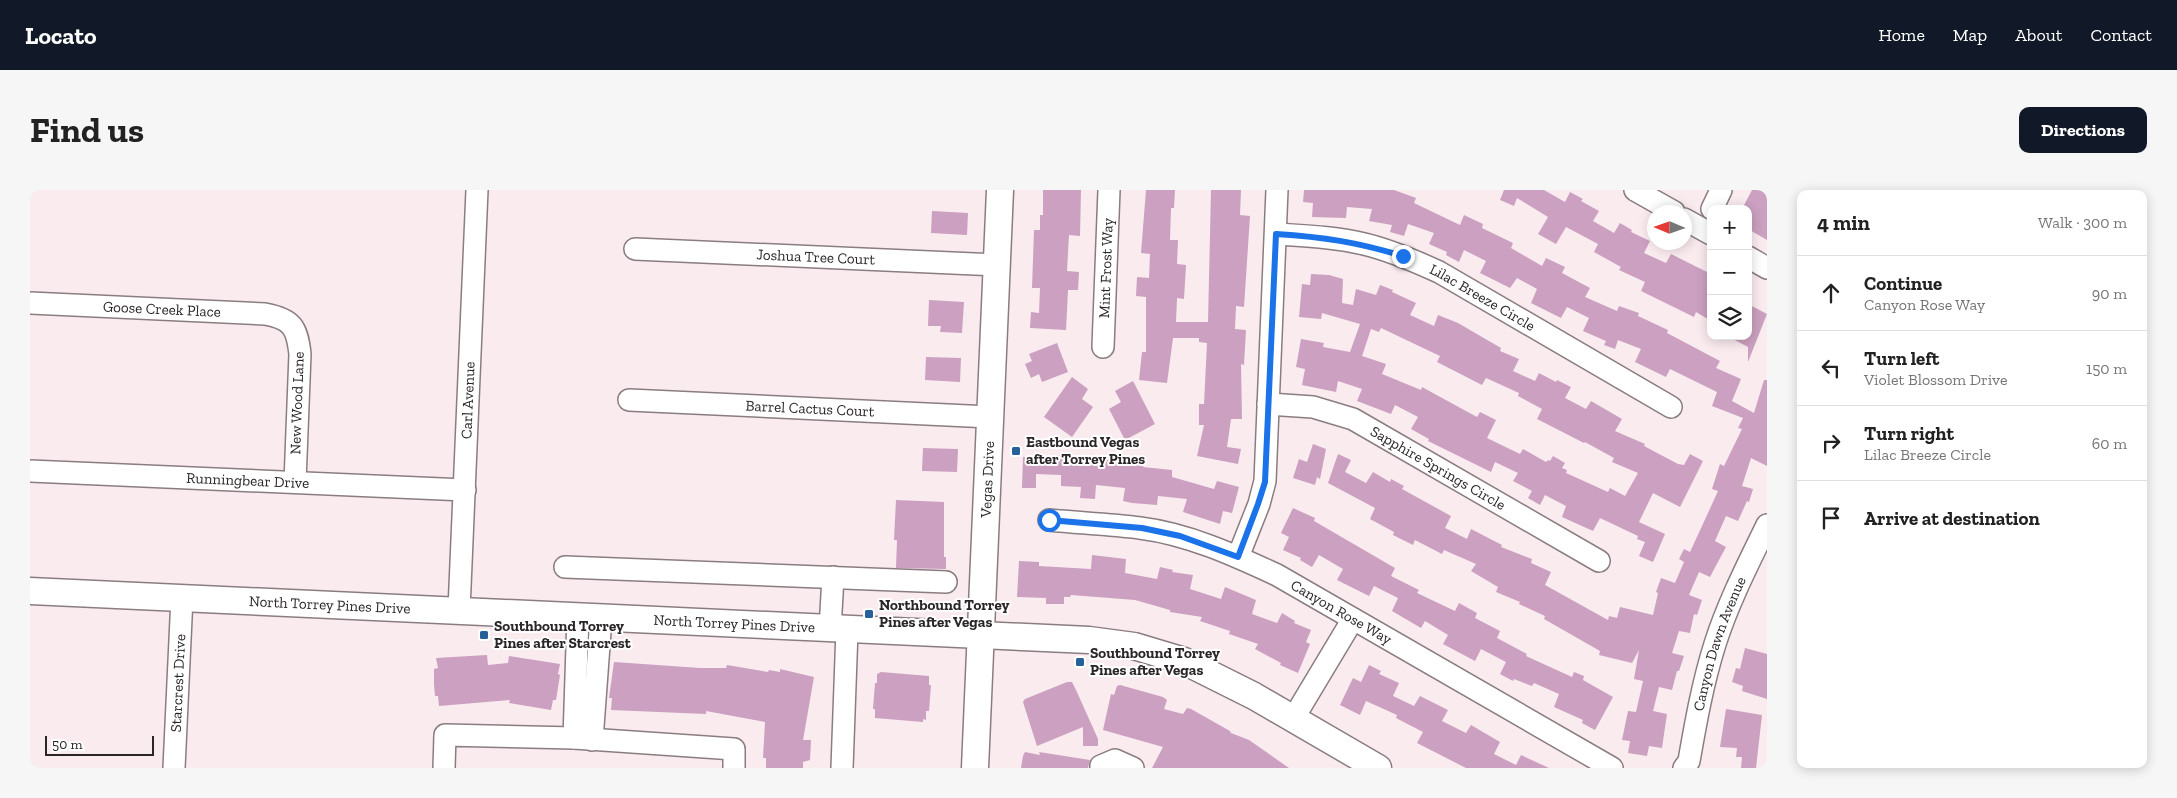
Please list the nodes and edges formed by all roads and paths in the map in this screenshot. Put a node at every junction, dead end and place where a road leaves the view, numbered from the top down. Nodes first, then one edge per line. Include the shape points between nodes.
1 (477, 190) edge
2 (1000, 190) edge
3 (1110, 190) edge
4 (1278, 190) edge
5 (1635, 190) edge
6 (1721, 190) edge
7 (1662, 205) edge
8 (1704, 220) edge
9 (1276, 234) junction
10 (635, 249) dead end
11 (1752, 259) edge
12 (997, 265) junction
13 (1767, 268) edge
14 (30, 303) edge
15 (292, 325) joint
16 (1103, 347) dead end
17 (629, 400) dead end
18 (1268, 404) junction
19 (1672, 407) dead end
20 (990, 417) junction
21 (30, 471) edge
22 (295, 482) junction
23 (465, 490) junction
24 (1049, 520) dead end
25 (1767, 525) edge
26 (1238, 557) junction
27 (1599, 561) dead end
28 (564, 566) dead end
29 (833, 578) junction
30 (946, 582) dead end
31 (30, 591) edge
32 (182, 597) junction
33 (459, 610) junction
34 (589, 617) junction
35 (1353, 619) junction
36 (839, 629) junction
37 (981, 635) junction
38 (1293, 719) junction
39 (583, 739) junction
40 (174, 768) edge
41 (444, 768) edge
42 (734, 768) edge
43 (842, 768) edge
44 (975, 768) edge
45 (1101, 768) edge
46 (1134, 768) edge
47 (1378, 768) edge
48 (1612, 768) edge
49 (1684, 768) edge

1 - 23 street, Carl Avenue
2 - 12 main road, Vegas Drive
3 - 16 street, Mint Frost Way
4 - 9 street
5 - 7 street
6 - 8 street
9 - 18 street
9 - 19 street, Lilac Breeze Circle via 1324,237 1403,256 1439,272
10 - 12 street, Joshua Tree Court
11 - 13 street
12 - 20 main road, Vegas Drive
14 - 15 street, Goose Creek Place via 265,314 281,317
15 - 22 street, New Wood Lane via 298,336 300,354
17 - 20 street, Barrel Cactus Court
18 - 26 street via 1265,482
18 - 27 street, Sapphire Springs Circle via 1313,407 1352,419
20 - 37 main road, Vegas Drive
21 - 22 street, Runningbear Drive
22 - 23 street, Runningbear Drive
23 - 33 street, Carl Avenue
24 - 26 street, Canyon Rose Way via 1142,528 1180,536
25 - 49 street, Canyon Dawn Avenue via 1715,644 1699,701 1689,761
26 - 35 street, Canyon Rose Way via 1277,575
28 - 29 street
29 - 30 street
29 - 36 street
31 - 32 main road, North Torrey Pines Drive
32 - 33 main road, North Torrey Pines Drive
32 - 40 street, Starcrest Drive
33 - 34 main road, North Torrey Pines Drive
34 - 36 main road, North Torrey Pines Drive
34 - 39 street
35 - 38 street
35 - 48 street, Canyon Rose Way
36 - 37 main road, North Torrey Pines Drive
36 - 43 street
37 - 38 main road, North Torrey Pines Drive via 1089,640 1149,650 1214,675
37 - 44 main road, Vegas Drive
38 - 47 main road, North Torrey Pines Drive
39 - 41 street via 445,735
39 - 42 street via 734,749
45 - 46 street via 1115,760

